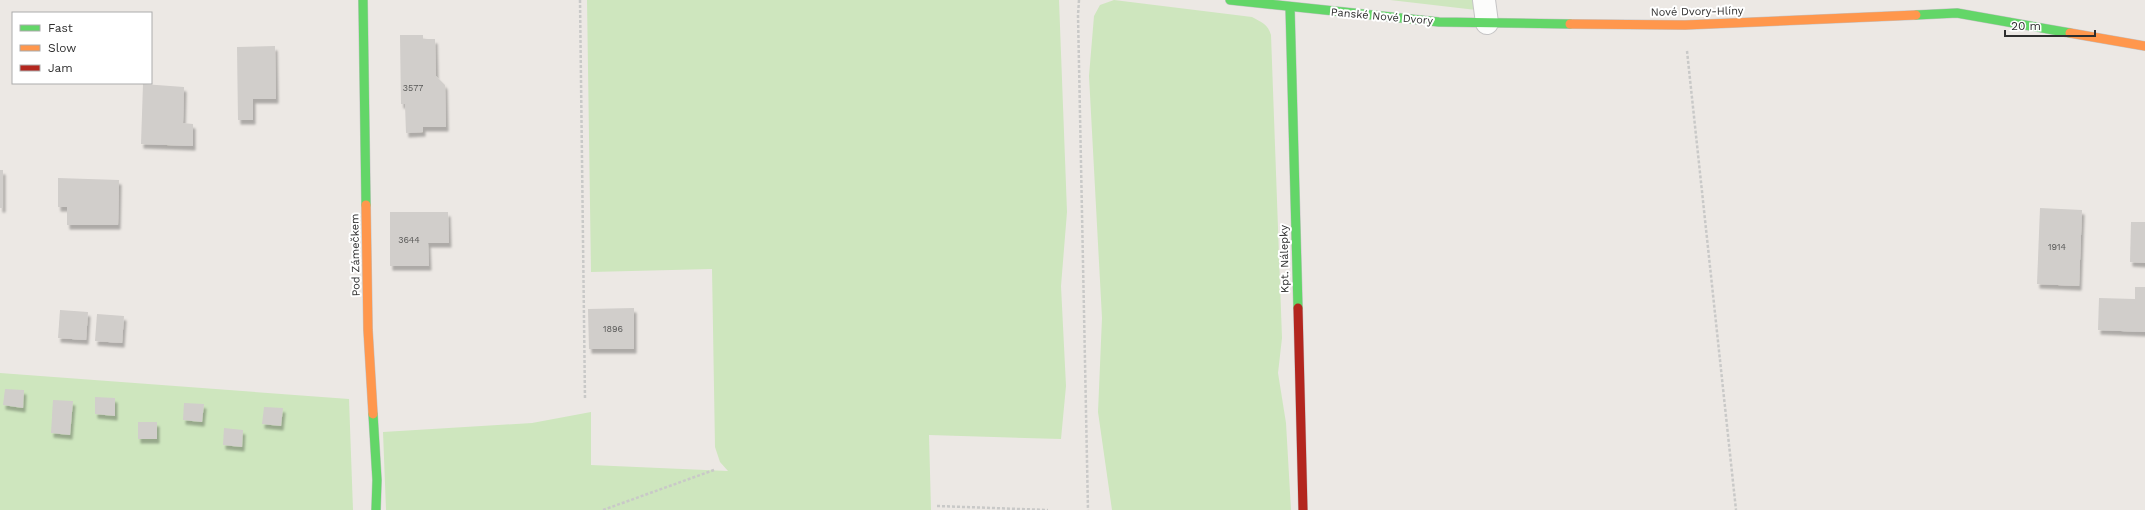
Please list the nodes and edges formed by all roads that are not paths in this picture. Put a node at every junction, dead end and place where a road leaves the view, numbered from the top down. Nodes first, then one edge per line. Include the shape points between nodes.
1 (363, 0) edge
2 (1230, 0) edge
3 (1484, 0) edge
4 (1290, 7) junction
5 (1487, 23) junction
6 (2145, 46) edge
7 (376, 510) edge
8 (1303, 510) edge

1 - 7 street, Pod Zámečkem via 368,330 377,480
2 - 4 street, Panské Nové Dvory
3 - 5 street
4 - 5 street, Panské Nové Dvory via 1439,22
4 - 8 street, Kpt. Nálepky
5 - 6 street, Nové Dvory-Hlíny via 1684,25 1957,12

